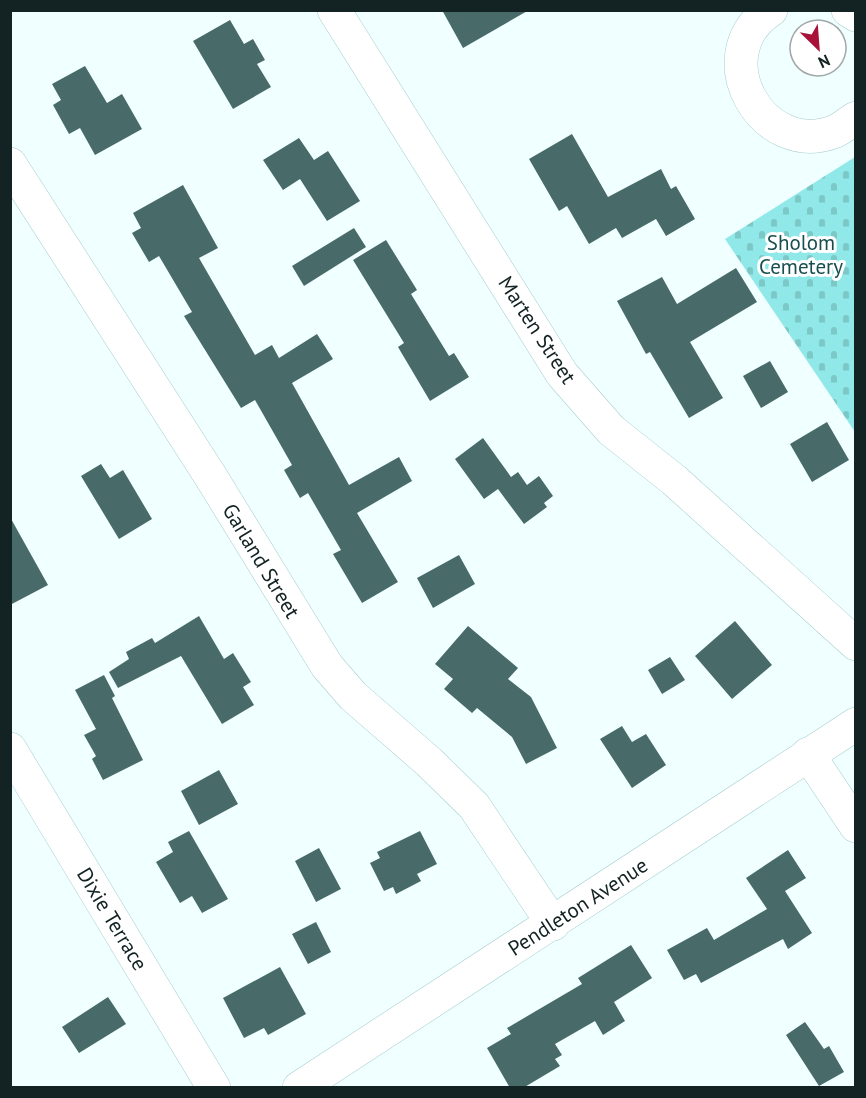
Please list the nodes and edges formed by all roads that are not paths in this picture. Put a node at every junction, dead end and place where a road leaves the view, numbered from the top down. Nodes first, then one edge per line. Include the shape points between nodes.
1 (334, 10) edge
2 (771, 10) edge
3 (848, 10) edge
4 (855, 15) edge
5 (855, 118) edge
6 (10, 164) edge
7 (855, 644) edge
8 (855, 724) edge
9 (10, 749) edge
10 (808, 754) junction
11 (855, 826) edge
12 (553, 924) junction
13 (305, 1086) edge
14 (214, 1088) edge

1 - 7 street, Marten Street via 562,374 611,430 674,480
2 - 5 street via 752,28 743,48 745,91 756,110 772,124 792,133 814,136 835,131
3 - 4 street
6 - 12 street, Garland Street via 327,666 353,696 474,806
8 - 10 street, Pendleton Avenue
9 - 14 street, Dixie Terrace
10 - 11 street
10 - 12 street, Pendleton Avenue
12 - 13 street, Pendleton Avenue

